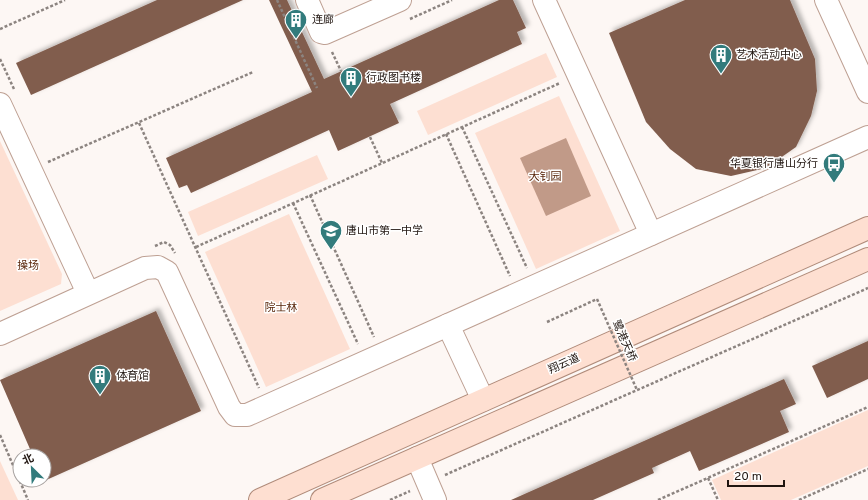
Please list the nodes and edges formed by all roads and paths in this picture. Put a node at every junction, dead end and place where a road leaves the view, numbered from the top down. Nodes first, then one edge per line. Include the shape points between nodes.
1 (65, 0) edge
2 (277, 0) edge
3 (306, 0) edge
4 (400, 0) edge
5 (544, 0) edge
6 (826, 0) edge
7 (0, 29) edge
8 (0, 59) edge
9 (254, 72) dead end
10 (563, 82) dead end
11 (317, 88) dead end
12 (868, 92) edge
13 (8, 99) edge
14 (139, 122) junction
15 (462, 127) junction
16 (446, 134) junction
17 (370, 137) dead end
18 (868, 137) edge
19 (45, 155) dead end
20 (382, 163) junction
21 (310, 195) junction
22 (293, 203) junction
23 (868, 228) edge
24 (651, 234) junction
25 (196, 246) junction
26 (151, 248) dead end
27 (176, 256) dead end
28 (868, 259) edge
29 (527, 268) dead end
30 (510, 276) dead end
31 (868, 288) edge
32 (88, 293) junction
33 (547, 322) dead end
34 (448, 325) junction
35 (0, 334) edge
36 (374, 338) dead end
37 (358, 345) dead end
38 (259, 389) dead end
39 (483, 400) junction
40 (868, 407) edge
41 (588, 412) junction
42 (0, 435) edge
43 (417, 458) junction
44 (868, 469) edge
45 (708, 478) junction
46 (432, 492) edge
47 (28, 500) edge
48 (260, 500) edge
49 (322, 500) edge
50 (390, 500) edge
51 (658, 500) edge
52 (718, 500) edge
53 (799, 500) edge

1 - 7 path
2 - 11 path
3 - 4 street via 321,32 325,34
5 - 24 street
6 - 12 street
8 - 13 path
9 - 14 path
10 - 15 path
13 - 32 street
14 - 19 path via 48,162
14 - 25 path
15 - 16 path
15 - 29 path
16 - 20 path
16 - 30 path
17 - 20 path
18 - 24 street
20 - 21 path
21 - 22 path
21 - 36 path
22 - 25 path
22 - 37 path
23 - 39 main road, 翔云道
24 - 34 street
25 - 38 path
26 - 27 path via 164,242 170,245
28 - 43 main road
31 - 41 path
32 - 34 street via 145,268 158,267 167,272 235,415 247,415
32 - 35 street
33 - 41 path, 鹭港天桥, bridge via 597,299 637,390
34 - 39 street
39 - 48 main road, 翔云道
40 - 45 path
41 - 46 path
42 - 47 path
43 - 46 street
43 - 49 main road
44 - 53 path
45 - 51 path
45 - 52 path
46 - 50 path

